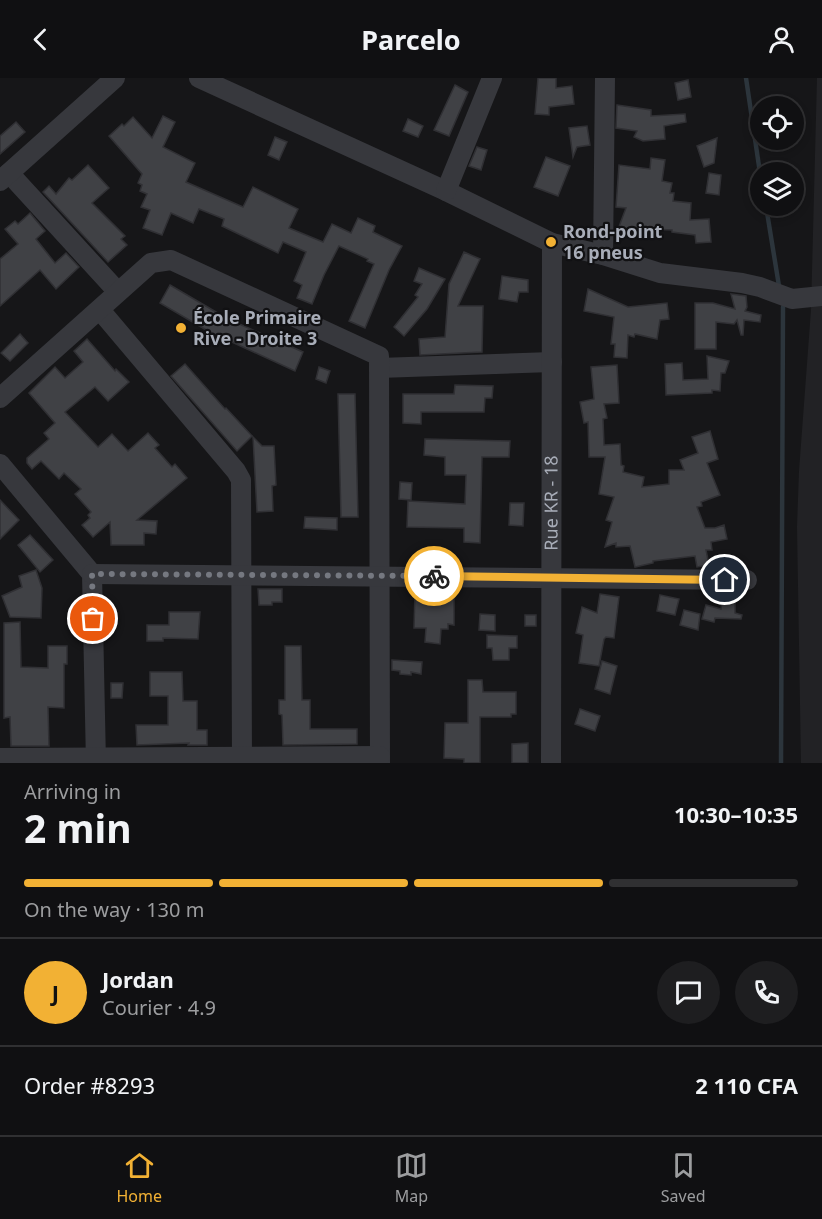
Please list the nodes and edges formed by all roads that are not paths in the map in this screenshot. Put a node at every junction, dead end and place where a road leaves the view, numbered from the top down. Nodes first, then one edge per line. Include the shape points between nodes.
1 (115, 78) edge
2 (199, 78) edge
3 (492, 78) edge
4 (604, 78) edge
5 (4, 177) edge
6 (446, 191) junction
7 (552, 243) junction
8 (603, 255) junction
9 (118, 292) junction
10 (822, 296) edge
11 (99, 310) junction
12 (552, 362) junction
13 (379, 368) junction
14 (0, 398) edge
15 (0, 464) edge
16 (92, 574) junction
17 (241, 575) junction
18 (380, 576) junction
19 (551, 577) junction
20 (747, 580) dead end
21 (0, 758) edge
22 (96, 760) edge
23 (242, 760) edge
24 (380, 760) edge
25 (551, 763) edge

1 - 5 street
2 - 6 street
3 - 6 street
4 - 8 street
5 - 9 street
6 - 7 street
7 - 8 street
7 - 12 street, Rue KR - 18
8 - 10 street via 660,273 751,285 792,298
9 - 11 street
9 - 13 street via 152,263 171,260 379,356
11 - 14 street
11 - 17 street via 241,480
12 - 13 street
12 - 19 street, Rue KR - 18
13 - 18 street
15 - 16 street
16 - 17 street
16 - 22 street
17 - 18 street
17 - 23 street
18 - 19 street
18 - 24 street
19 - 20 street
19 - 25 street, Rue KR - 18
21 - 22 street
22 - 23 street
23 - 24 street

